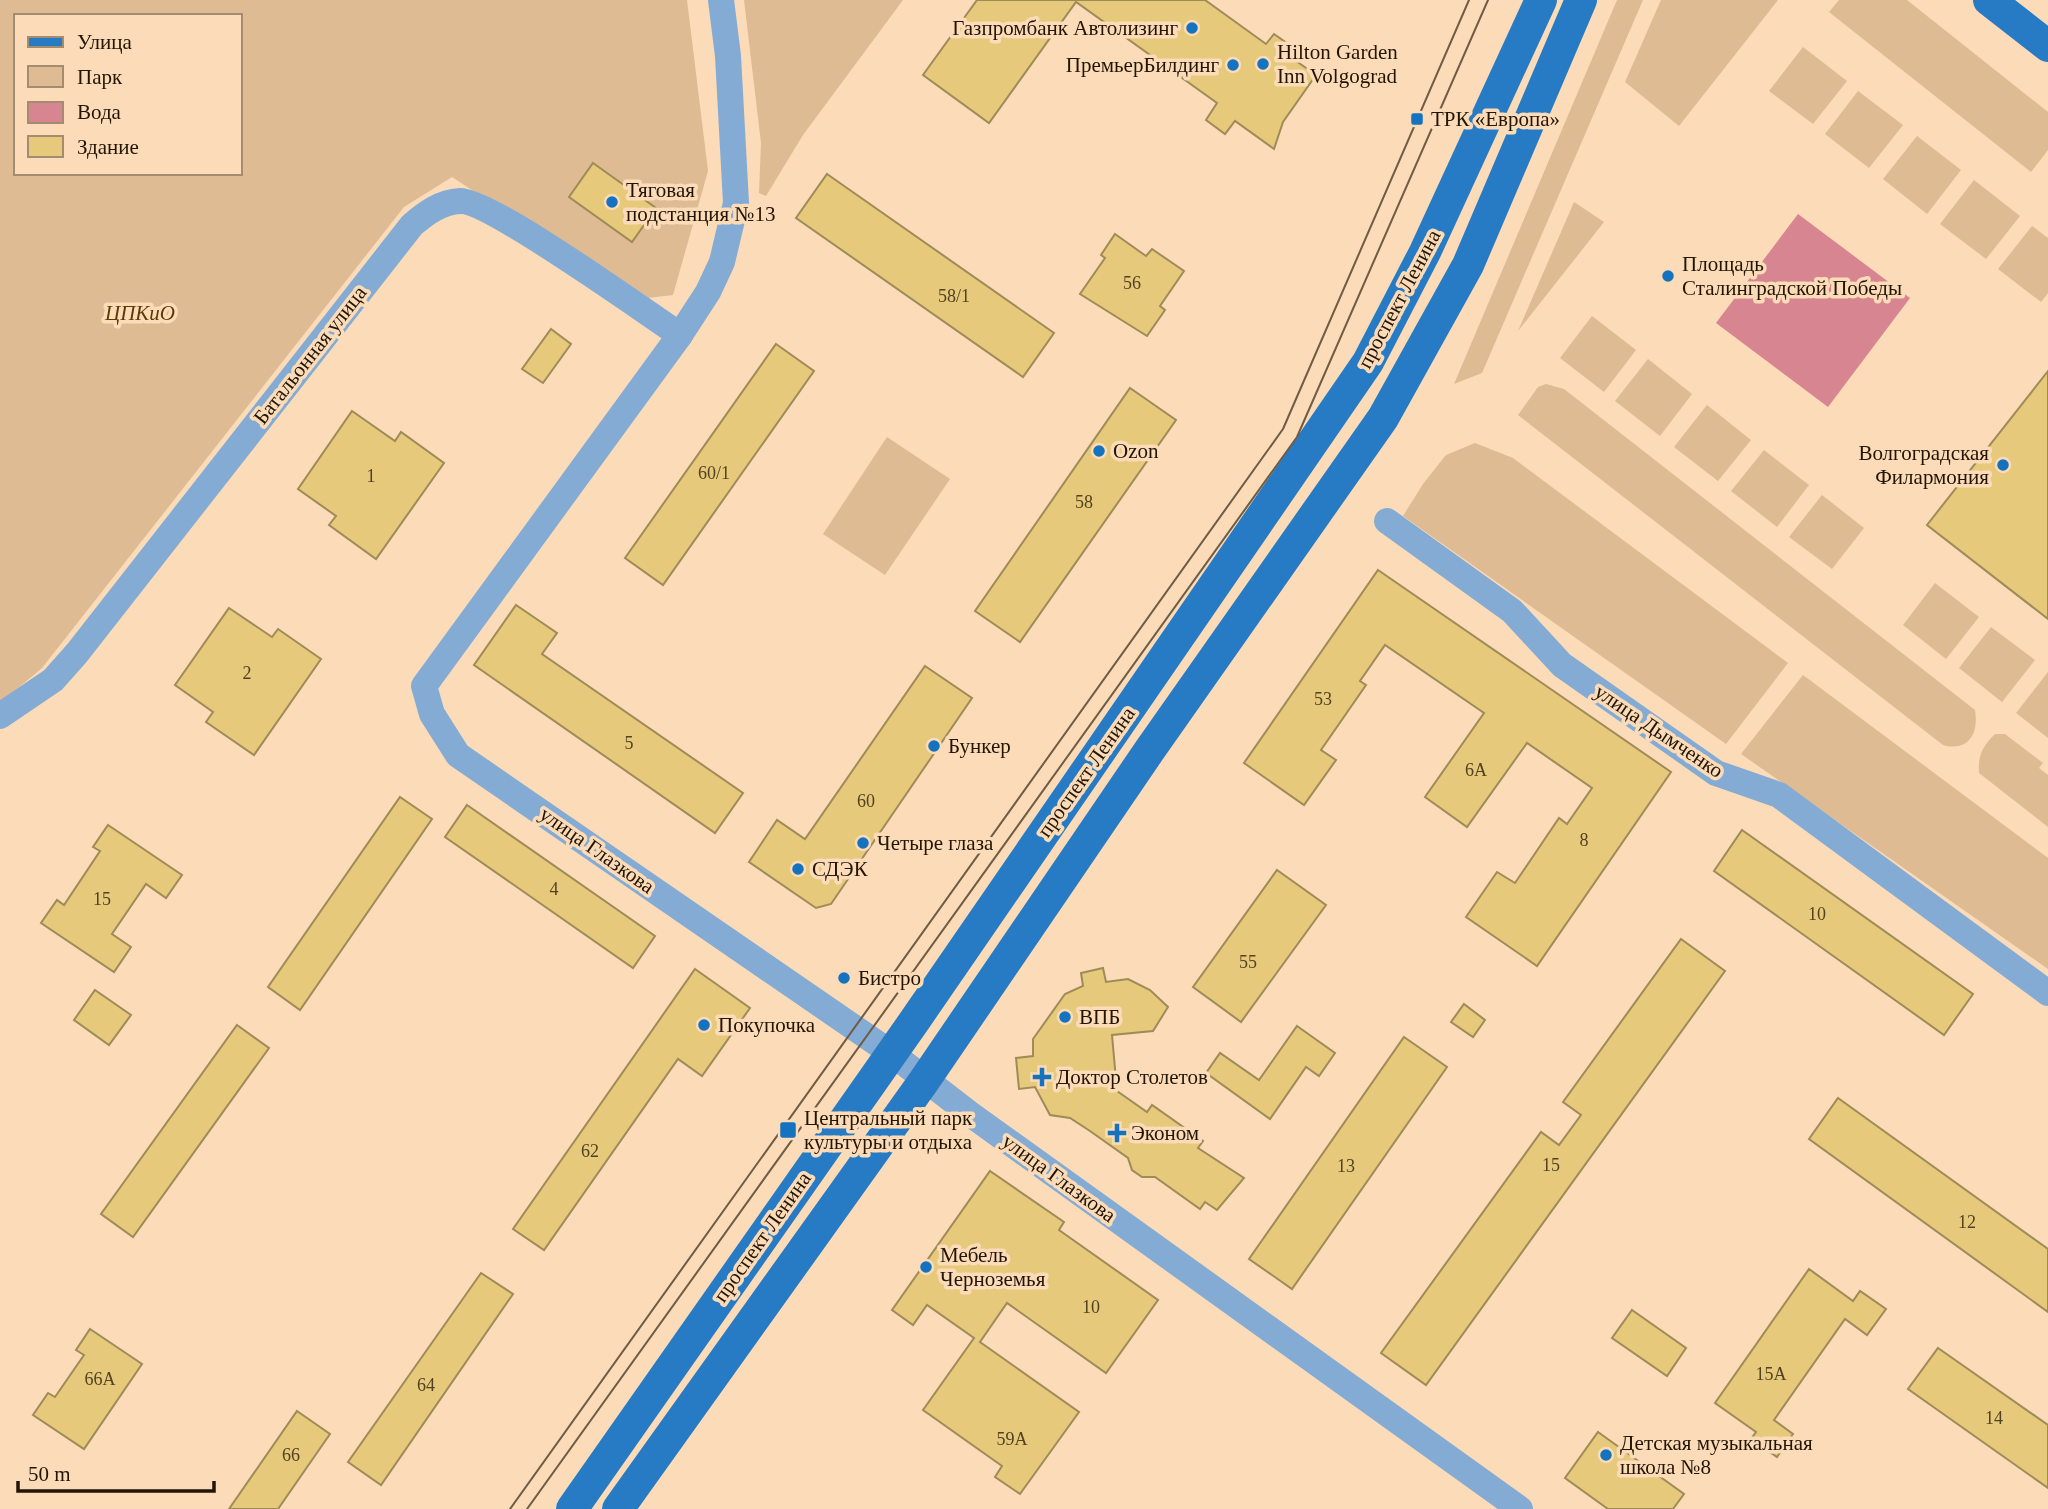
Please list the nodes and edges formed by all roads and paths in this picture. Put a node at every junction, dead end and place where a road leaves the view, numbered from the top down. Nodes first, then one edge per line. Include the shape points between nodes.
1 (721, 0) edge
2 (1541, 0) edge
3 (1581, 0) edge
4 (1989, 0) edge
5 (2048, 46) edge
6 (680, 335) junction
7 (1387, 521) dead end
8 (0, 716) edge
9 (2048, 993) edge
10 (891, 1053) junction
11 (924, 1081) junction
12 (572, 1509) edge
13 (618, 1509) edge
14 (1520, 1509) edge

1 - 6 street via 736,203 722,262
2 - 10 main road, проспект Ленина via 1426,252 1368,362
3 - 11 main road, проспект Ленина via 1468,265 1394,398
4 - 5 main road
6 - 8 street, Батальонная улица via 496,214 461,201 427,213 412,225 77,653 53,680
6 - 10 street, улица Глазкова via 424,686 432,714 458,755
7 - 9 street, улица Дымченко via 1512,611 1562,665 1716,773 1779,795
10 - 11 street, улица Глазкова
10 - 12 main road, проспект Ленина
11 - 13 main road, проспект Ленина
11 - 14 street, улица Глазкова

